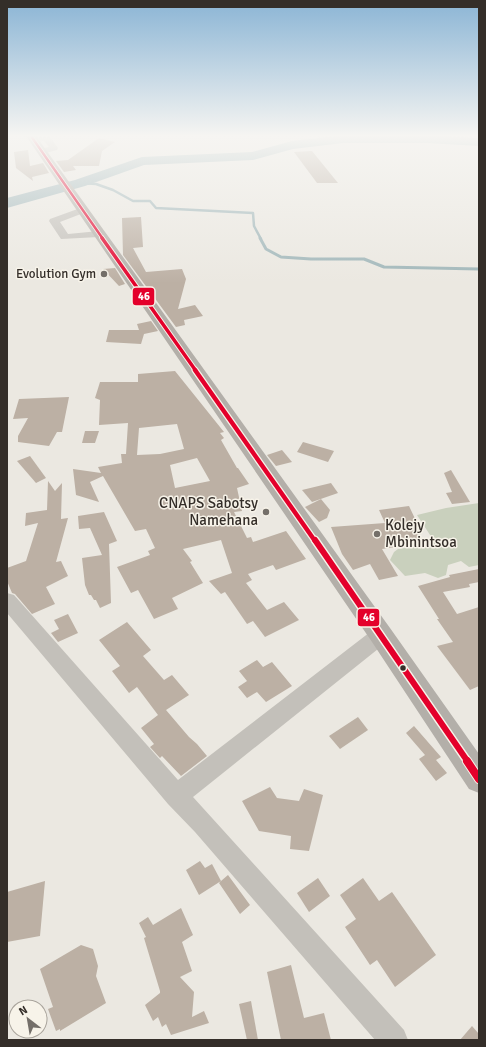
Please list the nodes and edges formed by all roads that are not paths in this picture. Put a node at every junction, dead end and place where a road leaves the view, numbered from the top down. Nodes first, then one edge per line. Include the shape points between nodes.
1 (65, 185) edge
2 (73, 196) junction
3 (99, 234) junction
4 (7, 600) edge
5 (381, 635) junction
6 (479, 779) edge
7 (176, 796) junction
8 (394, 1040) edge

1 - 2 main road
2 - 3 main road
2 - 3 street via 54,221 65,237
3 - 5 main road
4 - 7 street
5 - 6 main road
5 - 7 street
7 - 8 street

